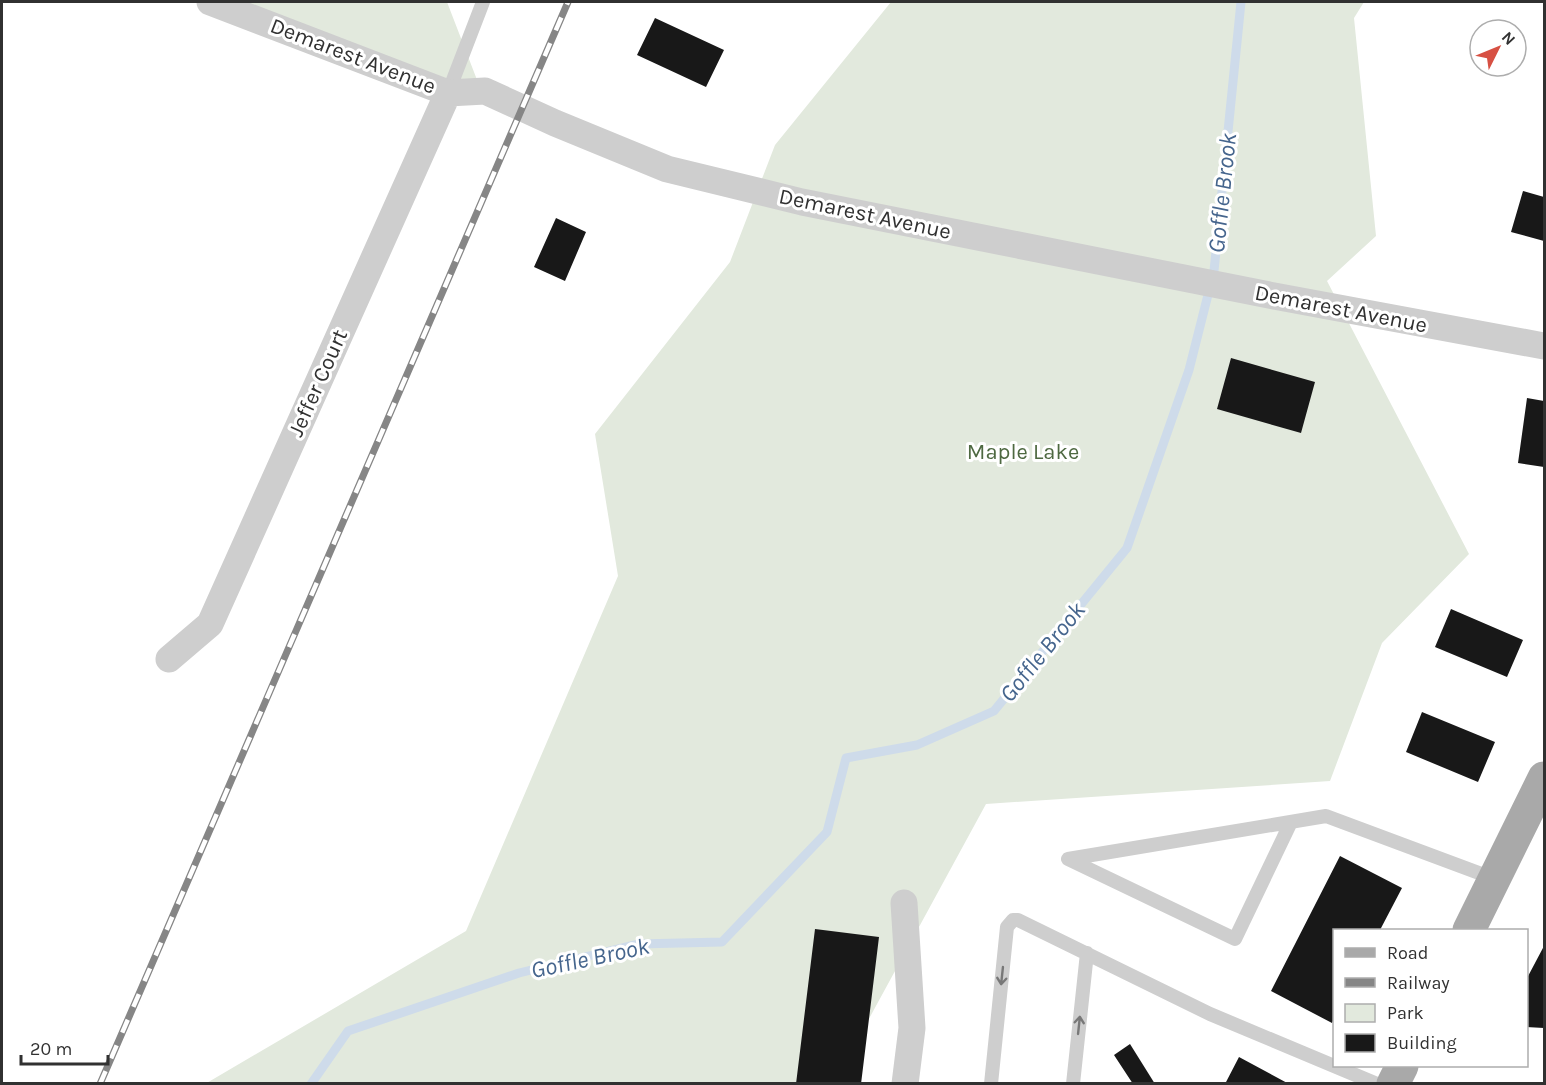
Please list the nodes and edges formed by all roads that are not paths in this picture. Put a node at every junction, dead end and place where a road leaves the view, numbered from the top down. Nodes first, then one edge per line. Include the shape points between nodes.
1 (210, 2) edge
2 (483, 2) edge
3 (448, 93) junction
4 (1545, 346) edge
5 (169, 659) dead end
6 (1545, 778) edge
7 (1291, 822) junction
8 (1494, 879) junction
9 (904, 903) dead end
10 (1469, 929) edge
11 (1087, 953) junction
12 (1333, 1065) edge
13 (1338, 1067) edge
14 (1401, 1067) edge
15 (904, 1083) edge
16 (991, 1083) edge
17 (1073, 1083) edge
18 (1377, 1083) edge
19 (1393, 1083) edge

1 - 3 street, Demarest Avenue
2 - 3 lane
3 - 4 street, Demarest Avenue via 485,91 667,169 802,202
3 - 5 street, Jeffer Court via 210,624
6 - 8 main road
7 - 7 lane via 1244,830 1068,859 1235,939
7 - 8 lane via 1326,816
8 - 10 main road
9 - 15 street via 912,1028
11 - 12 lane via 1210,1014
11 -> 16 lane via 1024,922 1009,923
17 -> 11 lane
13 - 18 lane
14 - 19 main road

